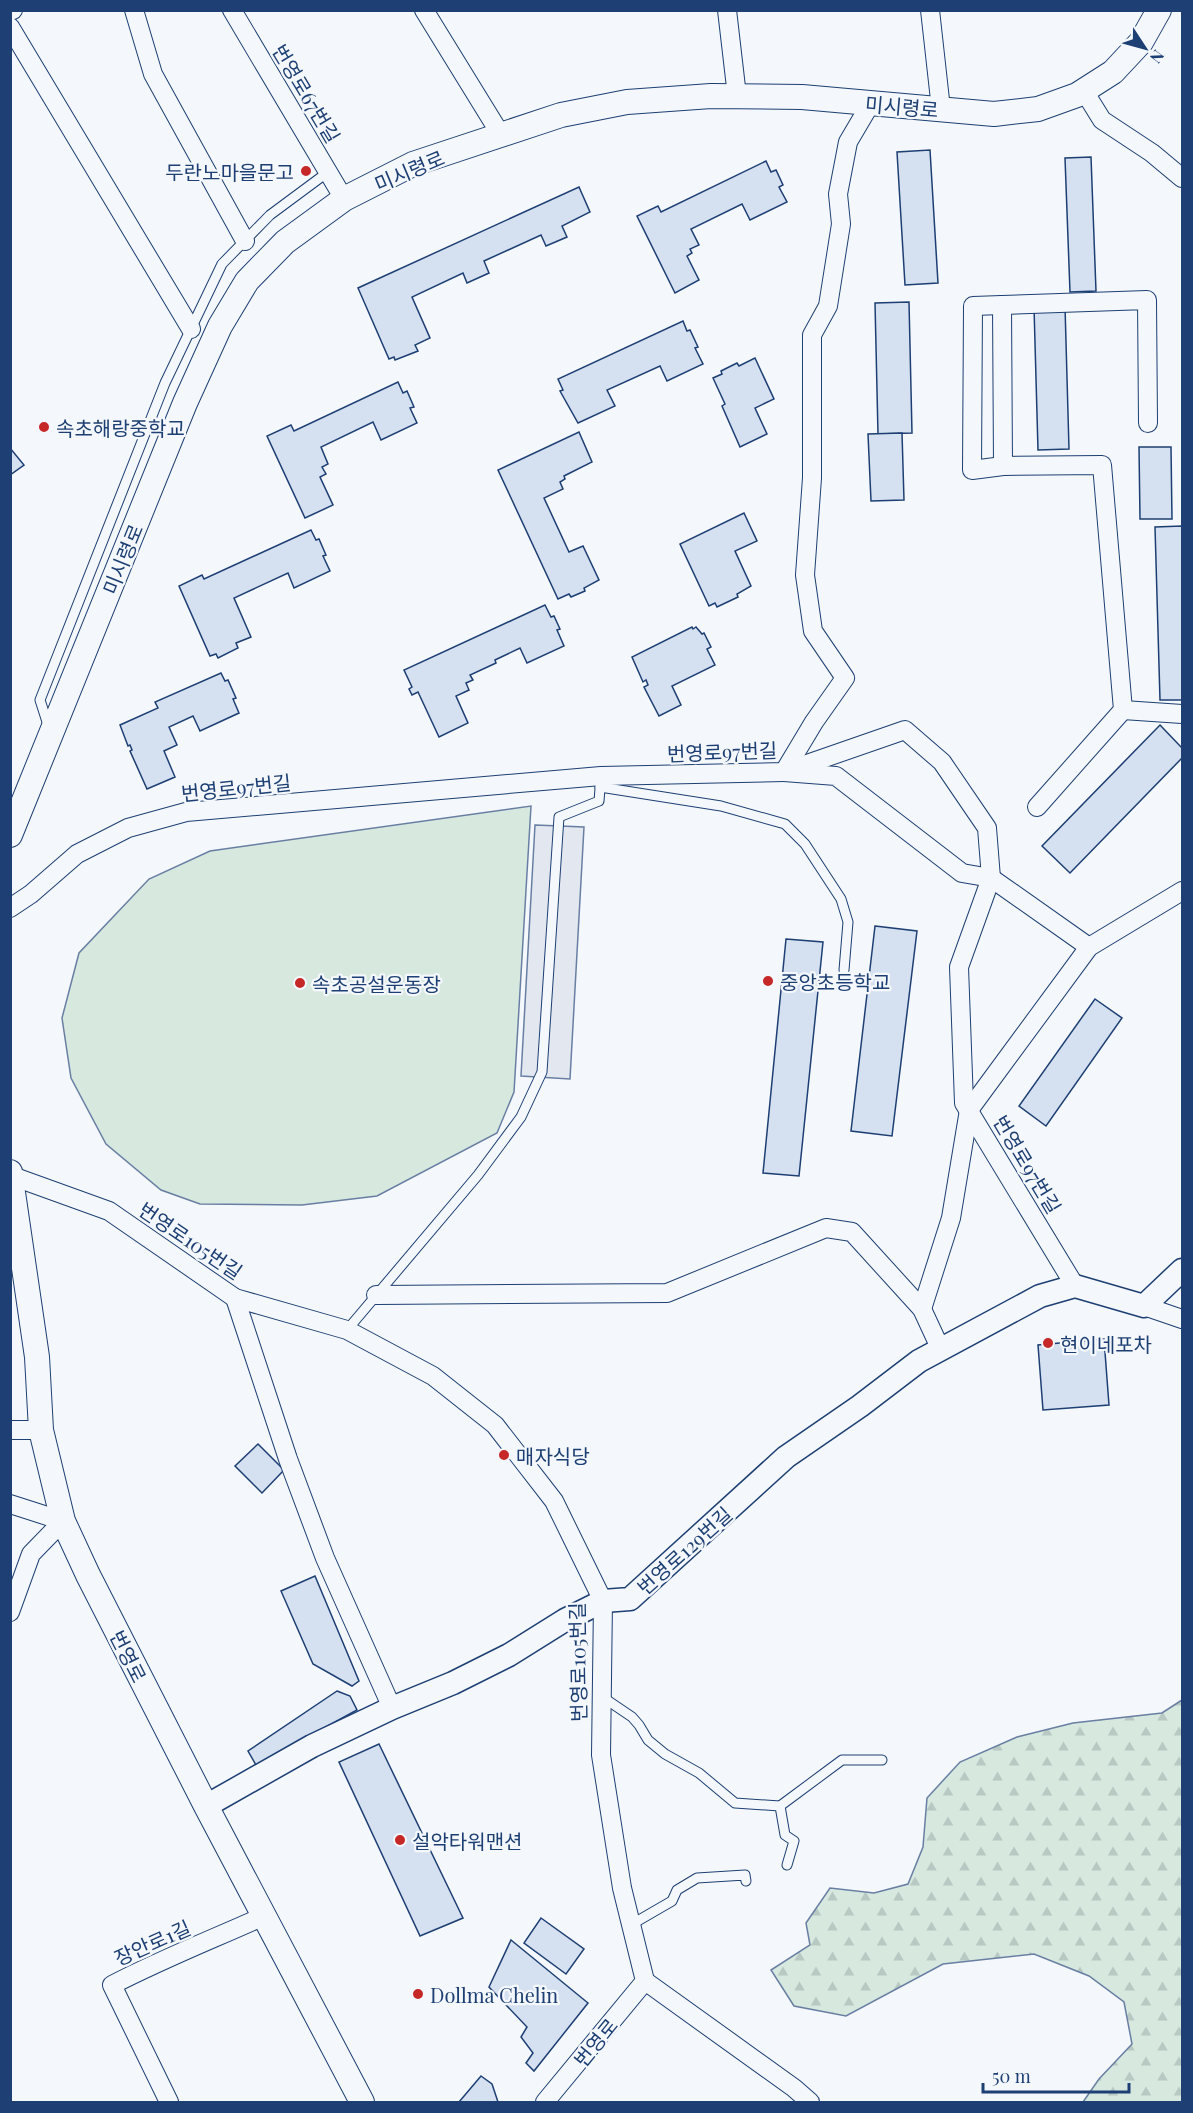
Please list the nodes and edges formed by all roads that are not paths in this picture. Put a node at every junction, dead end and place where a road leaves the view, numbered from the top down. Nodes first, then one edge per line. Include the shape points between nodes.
1 (134, 10) edge
2 (232, 10) edge
3 (424, 10) edge
4 (727, 10) edge
5 (930, 10) edge
6 (1159, 10) edge
7 (10, 27) edge
8 (1084, 91) junction
9 (737, 96) junction
10 (871, 103) junction
11 (941, 109) junction
12 (501, 135) junction
13 (328, 172) junction
14 (1182, 178) edge
15 (344, 199) junction
16 (244, 241) junction
17 (1002, 304) junction
18 (191, 329) junction
19 (1148, 423) dead end
20 (1003, 466) junction
21 (1123, 710) junction
22 (1182, 714) edge
23 (51, 735) junction
24 (784, 772) junction
25 (601, 782) junction
26 (1037, 807) dead end
27 (10, 836) edge
28 (992, 878) junction
29 (1182, 891) edge
30 (10, 908) edge
31 (1089, 947) junction
32 (844, 970) dead end
33 (969, 1110) junction
34 (11, 1174) edge
35 (1182, 1270) edge
36 (1075, 1286) junction
37 (376, 1295) junction
38 (235, 1298) junction
39 (1144, 1306) junction
40 (922, 1309) junction
41 (1182, 1319) edge
42 (347, 1330) junction
43 (941, 1350) junction
44 (10, 1430) edge
45 (40, 1430) junction
46 (10, 1504) edge
47 (63, 1521) junction
48 (603, 1601) junction
49 (10, 1612) edge
50 (601, 1696) junction
51 (392, 1708) junction
52 (882, 1760) dead end
53 (206, 1806) junction
54 (780, 1806) junction
55 (787, 1865) dead end
56 (746, 1881) dead end
57 (622, 1888) junction
58 (264, 1916) junction
59 (645, 1981) junction
60 (809, 2102) edge
61 (169, 2103) edge
62 (362, 2103) edge
63 (545, 2103) edge

1 - 16 street via 153,74
2 - 13 street, 번영로67번길
3 - 12 street
4 - 9 street
5 - 11 street
6 - 8 main road, 미시령로 via 1141,42 1113,72
7 - 18 street
8 - 11 main road, 미시령로 via 1038,109 994,114
8 - 14 street via 1102,120
9 - 10 main road, 미시령로
9 - 12 main road, 미시령로 via 627,102 561,115
10 - 11 main road, 미시령로
10 - 24 street via 848,142 838,194 841,224 828,306 812,335 807,587 813,631 845,678
12 - 15 main road, 미시령로 via 413,164
13 - 15 street, 번영로67번길
13 - 16 lane via 270,215
15 - 23 main road, 미시령로 via 285,242 248,281 220,326
16 - 18 lane via 222,264
17 - 19 street via 1147,300
17 - 20 street
17 - 20 street via 973,306 972,470
18 - 23 lane via 165,383 40,700
20 - 21 street via 1102,465
21 - 22 street
21 - 26 street
23 - 27 main road, 미시령로
24 - 25 street, 번영로97번길
24 - 28 street via 836,776 962,873
24 - 28 street, 번영로97번길 via 905,730 942,762 987,828
25 - 30 street, 번영로97번길 via 186,812 128,828 76,854
25 - 32 lane via 721,806 785,824 805,844 841,899 848,922
25 - 37 lane via 599,801 559,817 542,1072 521,1117 478,1175
28 - 31 street
28 - 33 street, 번영로97번길 via 959,967 964,1102
29 - 31 street
31 - 33 street
33 - 36 street, 번영로97번길
33 - 40 street via 951,1218
34 - 38 street, 번영로105번길 via 109,1211
34 - 45 main road, 번영로 via 38,1357
35 - 39 street
36 - 39 street
36 - 43 street, 번영로129번길 via 1040,1296
37 - 40 street via 667,1293 826,1228 852,1232
37 - 42 lane
38 - 42 street, 번영로105번길
38 - 51 street via 325,1558
39 - 41 street
40 - 43 street
42 - 48 street, 번영로105번길 via 433,1376 495,1425 554,1501
43 - 48 street, 번영로129번길 via 919,1361 786,1457 630,1599
44 - 45 street
45 - 47 main road, 번영로
46 - 47 street
47 - 49 street via 31,1554
47 - 53 main road, 번영로
48 - 50 street, 번영로105번길
48 - 51 street, 번영로129번길 via 463,1679
50 - 54 lane via 632,1717 648,1740 665,1754 699,1773 735,1803
50 - 57 street, 번영로105번길 via 600,1755
51 - 53 street, 번영로129번길 via 312,1746
52 - 54 lane via 842,1760
53 - 58 main road, 번영로
54 - 55 lane via 785,1835 794,1842
56 - 57 lane via 745,1875 697,1878 677,1890 672,1901 634,1923
57 - 59 street, 번영로105번길
58 - 61 street, 장안로1길 via 155,1962 112,1985
58 - 62 main road, 번영로
59 - 60 street
59 - 63 street, 번영로

